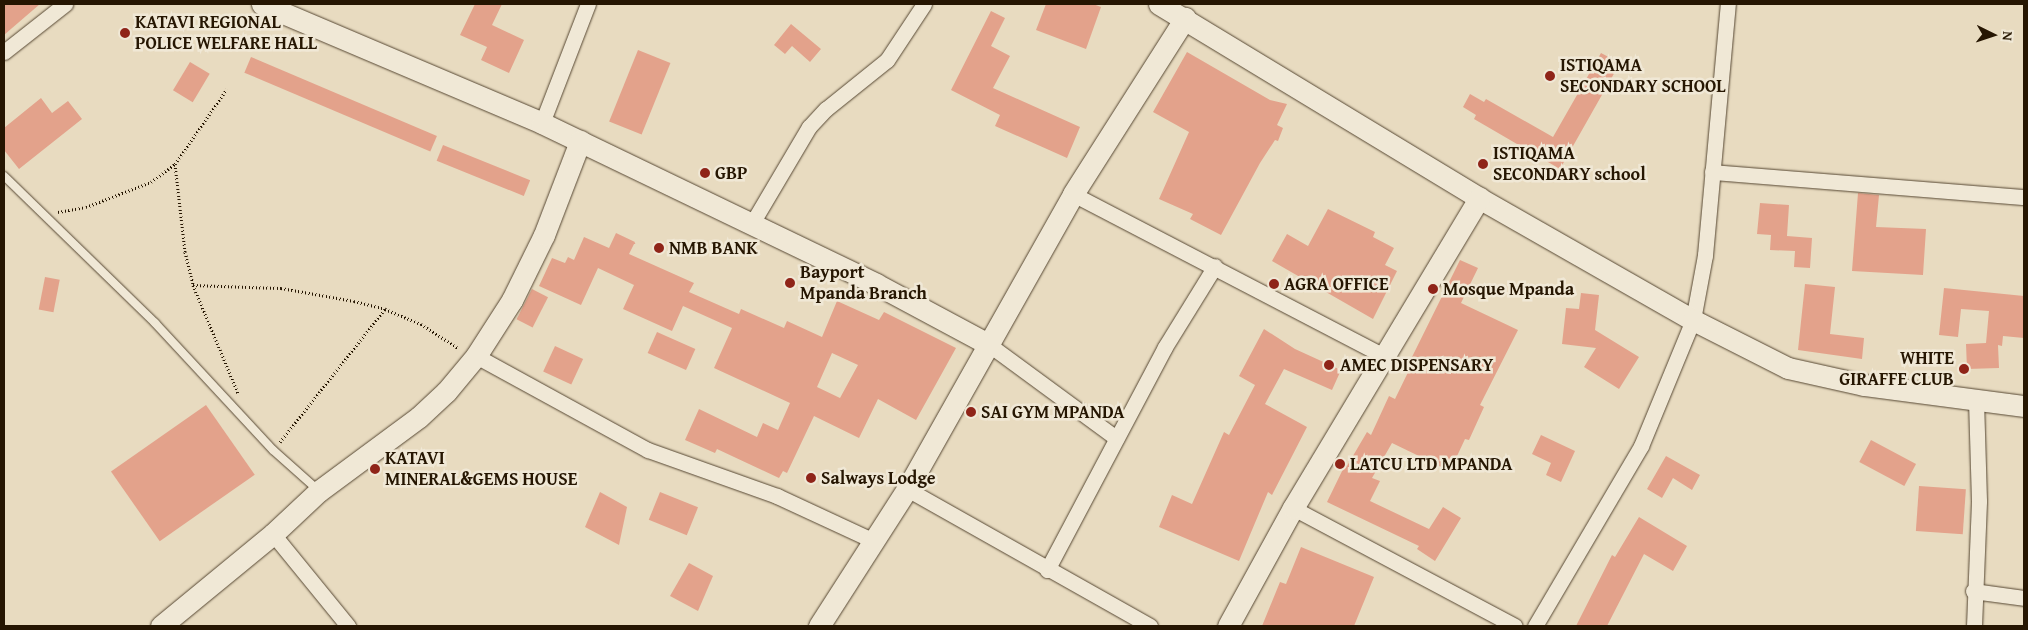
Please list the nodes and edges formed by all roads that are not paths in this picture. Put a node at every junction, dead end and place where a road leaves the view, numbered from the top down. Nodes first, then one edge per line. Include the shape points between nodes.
1 (65, 4) edge
2 (262, 4) edge
3 (588, 4) edge
4 (924, 4) edge
5 (1159, 4) edge
6 (1728, 4) edge
7 (1185, 18) junction
8 (4, 52) edge
9 (542, 123) junction
10 (580, 141) junction
11 (1712, 172) junction
12 (4, 176) edge
13 (1072, 194) junction
14 (2024, 196) edge
15 (1479, 198) junction
16 (751, 225) junction
17 (1215, 266) junction
18 (1692, 320) junction
19 (988, 344) junction
20 (1384, 356) junction
21 (474, 358) junction
22 (1976, 401) junction
23 (2024, 406) edge
24 (1116, 438) junction
25 (908, 489) junction
26 (319, 491) junction
27 (1293, 508) junction
28 (273, 534) junction
29 (876, 542) junction
30 (1046, 570) junction
31 (1973, 591) junction
32 (2024, 598) edge
33 (161, 626) edge
34 (348, 626) edge
35 (819, 626) edge
36 (1150, 626) edge
37 (1228, 626) edge
38 (1515, 626) edge
39 (1535, 626) edge
40 (1974, 626) edge

1 - 8 street
2 - 9 street
3 - 9 street
4 - 16 street via 887,60 826,109 809,127
5 - 7 street
6 - 11 street
7 - 13 street
7 - 15 street
9 - 10 street
10 - 16 street
10 - 21 street via 540,243 512,300
11 - 14 street
11 - 18 street via 1704,255
12 - 26 lane via 155,323 273,450
13 - 17 street
13 - 19 street
15 - 18 street
15 - 20 street
16 - 19 street via 876,284
17 - 20 street
17 - 24 street via 1165,347
18 - 22 street via 1788,368 1864,385
18 - 39 street via 1641,446
19 - 24 street
19 - 25 street
20 - 27 street
21 - 26 street via 446,392 419,417
21 - 29 street via 648,450 777,496
22 - 23 street
22 - 31 street via 1979,501
24 - 30 street
25 - 29 street
25 - 30 street
26 - 28 street
27 - 37 street
27 - 38 street
28 - 33 street
28 - 34 street
29 - 35 street
30 - 36 street
31 - 32 street
31 - 40 street

